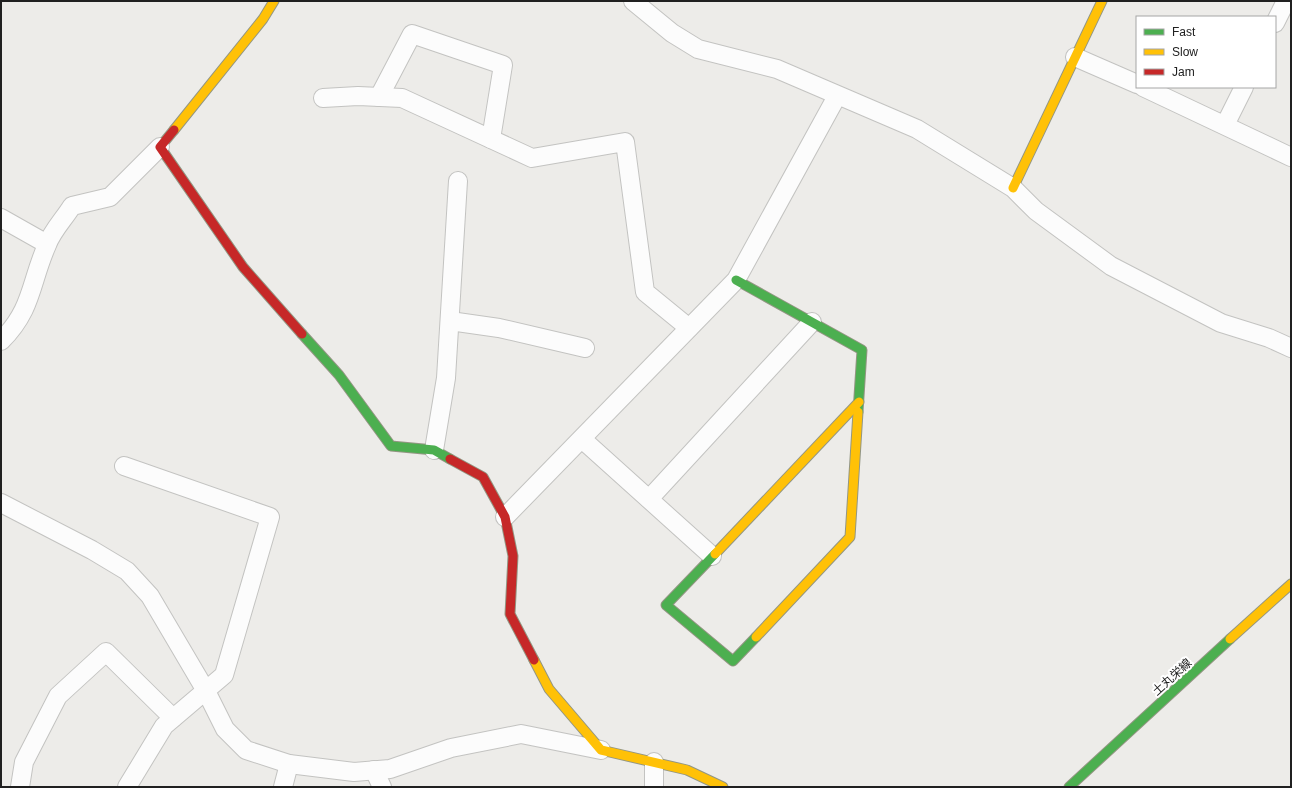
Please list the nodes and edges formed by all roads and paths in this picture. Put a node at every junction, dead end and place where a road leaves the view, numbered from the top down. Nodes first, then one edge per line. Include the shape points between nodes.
1 (274, 1) edge
2 (633, 1) edge
3 (1102, 1) edge
4 (1286, 1) edge
5 (1276, 21) edge
6 (1075, 57) junction
7 (1136, 84) edge
8 (1145, 88) edge
9 (1244, 88) edge
10 (837, 96) junction
11 (379, 97) junction
12 (323, 98) dead end
13 (1225, 125) junction
14 (491, 139) junction
15 (160, 147) junction
16 (1291, 157) edge
17 (458, 181) dead end
18 (1013, 188) junction
19 (1, 218) edge
20 (47, 244) junction
21 (736, 280) junction
22 (450, 321) junction
23 (812, 322) junction
24 (689, 328) junction
25 (1, 341) edge
26 (585, 348) dead end
27 (1291, 348) edge
28 (859, 402) junction
29 (582, 439) junction
30 (434, 450) junction
31 (124, 466) dead end
32 (649, 499) junction
33 (1, 503) edge
34 (505, 517) junction
35 (712, 556) junction
36 (1291, 584) edge
37 (206, 690) junction
38 (173, 718) junction
39 (601, 750) junction
40 (654, 762) junction
41 (289, 764) junction
42 (374, 770) junction
43 (20, 787) edge
44 (127, 787) edge
45 (283, 787) edge
46 (382, 787) edge
47 (654, 787) edge
48 (723, 787) edge
49 (1069, 787) edge

1 - 15 street via 263,19
2 - 10 street via 672,33 698,49 778,68
3 - 6 street
4 - 5 street
6 - 7 street
6 - 18 street
8 - 13 street
9 - 13 street
10 - 18 street via 917,129
10 - 21 street
11 - 12 street
11 - 14 street via 402,98
11 - 14 street via 412,34 503,65
13 - 16 street
14 - 24 street via 532,158 625,142 645,292
15 - 20 street via 110,197 72,206
15 - 30 street via 243,267 339,375 391,446
17 - 22 street
18 - 27 street via 1036,211 1111,266 1220,323 1270,338
19 - 20 street
20 - 25 street via 31,296 15,328
21 - 23 street
21 - 24 street
22 - 26 street via 498,328
22 - 30 street via 446,378
23 - 28 street via 862,350
23 - 32 street
24 - 29 street
28 - 35 street
28 - 35 street via 850,537 733,661 666,605
29 - 32 street
29 - 34 street
30 - 34 street via 483,477
31 - 37 street via 270,517 224,675
32 - 35 street
33 - 37 street via 127,571 150,596
34 - 39 street via 513,556 510,614 548,689
36 - 49 street, 土丸栄線
37 - 38 street
37 - 41 street via 225,729 246,750
38 - 43 street via 106,652 58,696 24,762
38 - 44 street via 164,726
39 - 40 street
39 - 42 street via 521,734 451,748 390,769
40 - 47 street
40 - 48 street via 687,770
41 - 42 street via 354,772
41 - 45 street
42 - 46 street

